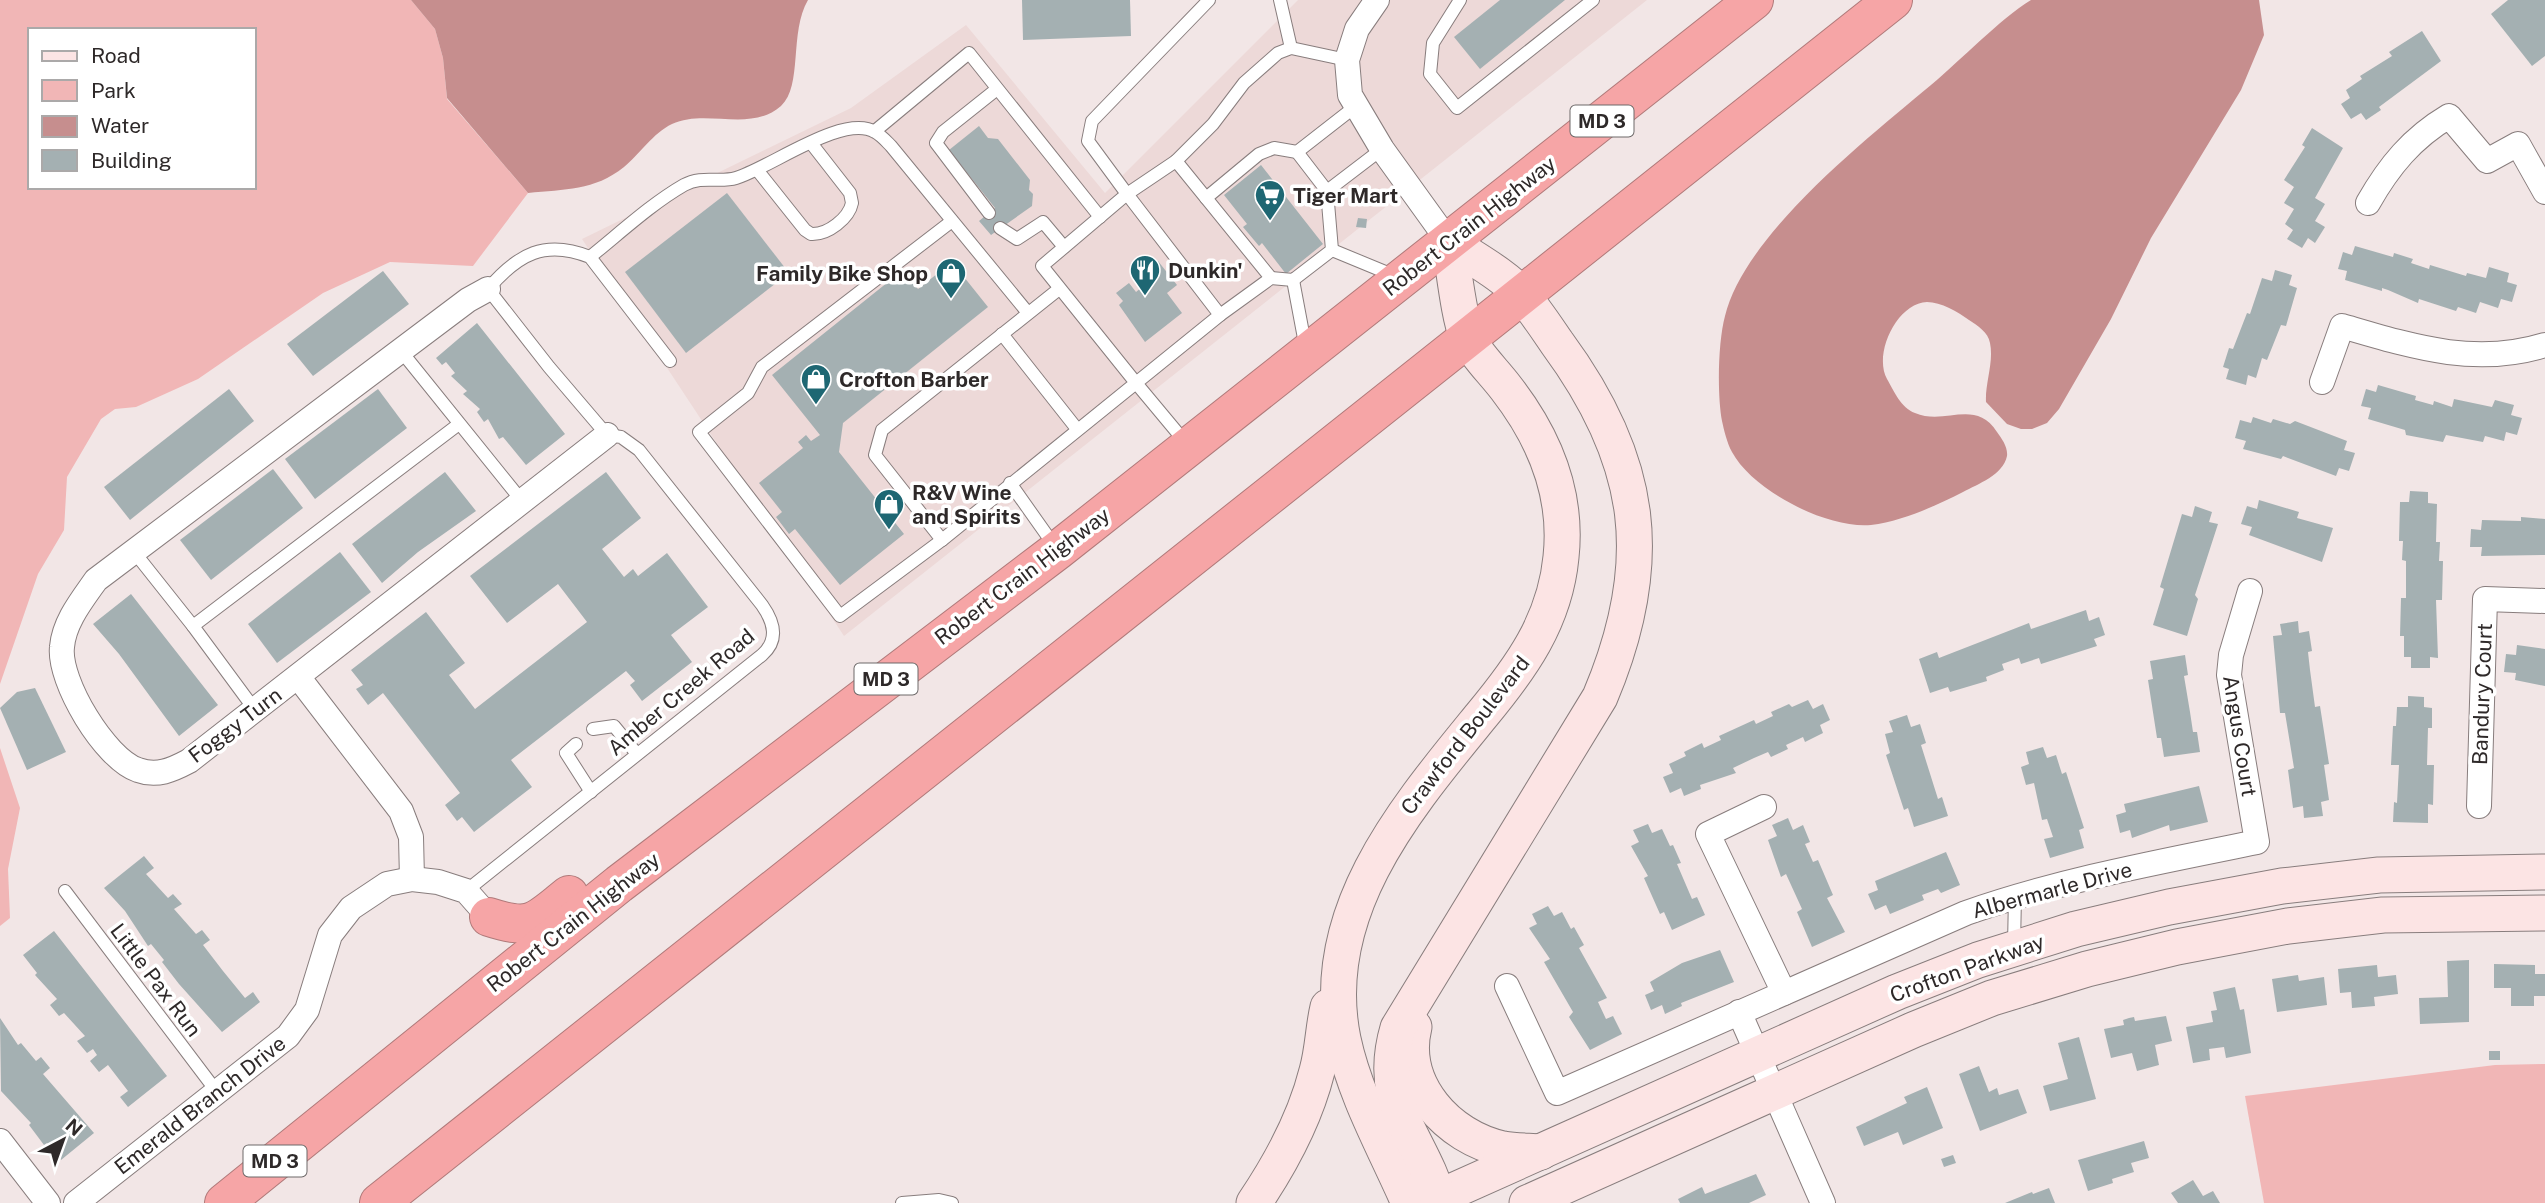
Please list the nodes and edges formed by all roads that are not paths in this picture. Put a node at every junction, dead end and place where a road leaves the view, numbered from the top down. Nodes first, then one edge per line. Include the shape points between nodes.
1 (1209, 0) edge
2 (1280, 0) edge
3 (1377, 0) edge
4 (1460, 0) edge
5 (1593, 0) edge
6 (1754, 0) edge
7 (1893, 0) edge
8 (1290, 48) junction
9 (1347, 60) junction
10 (997, 89) junction
11 (1356, 106) junction
12 (875, 131) junction
13 (811, 143) junction
14 (1382, 149) junction
15 (1297, 152) junction
16 (1176, 161) junction
17 (758, 171) junction
18 (1327, 191) junction
19 (2545, 192) edge
20 (1127, 194) junction
21 (1206, 198) junction
22 (2368, 203) dead end
23 (989, 213) dead end
24 (1100, 217) junction
25 (952, 221) junction
26 (1000, 228) dead end
27 (1449, 242) junction
28 (1064, 247) junction
29 (1332, 250) junction
30 (590, 257) junction
31 (1271, 278) junction
32 (1402, 279) junction
33 (1293, 280) junction
34 (488, 289) junction
35 (1059, 289) junction
36 (1521, 294) junction
37 (1028, 313) junction
38 (1220, 315) junction
39 (1002, 334) junction
40 (1467, 337) junction
41 (2545, 345) edge
42 (401, 351) junction
43 (1307, 353) junction
44 (670, 361) dead end
45 (2322, 382) dead end
46 (1136, 383) junction
47 (459, 424) junction
48 (1077, 429) junction
49 (607, 435) junction
50 (1189, 446) junction
51 (1010, 483) junction
52 (522, 501) junction
53 (942, 540) junction
54 (1058, 550) junction
55 (135, 553) junction
56 (2250, 591) dead end
57 (2545, 601) edge
58 (192, 626) junction
59 (299, 678) junction
60 (872, 691) junction
61 (255, 710) junction
62 (593, 729) dead end
63 (576, 744) dead end
64 (637, 754) junction
65 (590, 792) junction
66 (2479, 806) dead end
67 (1764, 807) dead end
68 (2257, 842) joint
69 (2545, 872) edge
70 (412, 879) junction
71 (65, 891) dead end
72 (2015, 896) junction
73 (477, 904) junction
74 (2545, 913) edge
75 (2014, 948) junction
76 (1338, 966) junction
77 (1429, 979) junction
78 (1507, 986) dead end
79 (1784, 993) junction
80 (1739, 1012) junction
81 (1757, 1053) junction
82 (1774, 1090) junction
83 (217, 1092) junction
84 (326, 1120) junction
85 (0, 1141) edge
86 (1541, 1152) junction
87 (1428, 1202) edge
88 (48, 1203) edge
89 (76, 1203) edge
90 (224, 1203) edge
91 (379, 1203) edge
92 (902, 1203) edge
93 (952, 1203) edge
94 (1254, 1203) edge
95 (1527, 1203) edge
96 (1823, 1203) edge

1 - 20 lane via 1092,121 1088,141
2 - 8 lane
3 - 9 street via 1357,29
4 - 5 lane via 1433,43 1430,74 1457,108
6 - 27 highway, Robert Crain Highway / MD 3
7 - 36 highway
8 - 9 lane
8 - 16 lane via 1267,60
9 - 11 street via 1350,95
10 - 12 lane via 969,53
10 - 23 lane via 943,132 936,143
10 - 24 lane
11 - 14 street
11 - 15 lane
12 - 13 lane via 836,131
12 - 25 lane
13 - 17 lane
13 - 17 lane via 850,193 852,203 845,217 825,232 805,230
14 - 18 lane
14 - 27 street
15 - 18 lane
15 - 21 lane via 1274,148 1259,154
16 - 20 lane
16 - 21 lane
17 - 30 lane via 685,184
18 - 29 lane
19 - 22 street via 2518,144 2487,161 2449,116 2396,159
20 - 24 lane
20 - 38 lane
21 - 31 lane
24 - 28 lane
25 - 37 lane
25 - 53 lane via 762,367 748,393 699,432 840,616
26 - 28 lane via 1017,239 1043,222
27 - 32 highway, Robert Crain Highway / MD 3
27 - 36 street
27 - 40 street, Crawford Boulevard
28 - 35 lane via 1042,266
29 - 32 lane
29 - 33 lane
30 - 34 lane via 551,248 531,253 507,267
30 - 44 lane
31 - 33 lane
31 - 38 lane
32 - 43 highway, Robert Crain Highway / MD 3
33 - 43 lane
34 - 42 street, Foggy Turn
34 - 49 lane
35 - 37 lane
35 - 46 lane
36 - 40 highway
36 - 77 street via 1578,372 1606,421 1623,464 1634,517 1636,564 1630,610 1600,698
37 - 39 lane
38 - 46 lane
39 - 48 lane
39 - 53 lane via 882,430 875,455
40 - 76 street, Crawford Boulevard via 1525,413 1545,449 1561,514 1557,589 1527,657 1407,806 1385,843 1364,884
40 - 91 highway
41 - 45 street via 2518,353 2468,356 2427,351 2342,326
42 - 47 lane
42 - 55 street, Foggy Turn
43 - 50 highway, Robert Crain Highway / MD 3
46 - 48 lane
46 - 50 lane
47 - 52 lane
47 - 58 lane
48 - 51 lane
49 - 52 street, Foggy Turn
49 - 64 lane, Amber Creek Road via 621,437 639,450 762,605 774,630 769,649
50 - 54 highway, Robert Crain Highway / MD 3
51 - 53 lane
51 - 54 lane
52 - 59 street, Foggy Turn
54 - 60 highway, Robert Crain Highway / MD 3
55 - 58 lane
55 - 61 street, Foggy Turn via 96,580 74,610 62,647 66,681 87,719 118,757 136,770 155,773 189,761
56 - 68 street, Angus Court via 2229,675
57 - 66 street, Bandury Court via 2486,599
58 - 61 lane
59 - 61 street, Foggy Turn
59 - 70 street via 401,811 411,837
60 - 73 highway via 682,806 536,921 517,926
60 - 84 highway, Robert Crain Highway / MD 3 via 619,884
62 - 64 lane via 614,726
63 - 65 lane via 565,753
64 - 65 lane, Amber Creek Road
65 - 73 lane, Amber Creek Road
67 - 79 street via 1709,834
68 - 72 street, Albermarle Drive
69 - 75 street, Crofton Parkway via 2379,875 2282,886 2169,907
70 - 73 street via 438,882
70 - 83 street, Emerald Branch Drive via 387,884 351,908 330,935 307,1010 288,1036
71 - 83 lane, Little Pax Run
72 - 75 lane
72 - 79 street, Albermarle Drive
73 - 84 highway via 494,939 488,957
74 - 82 street, Crofton Parkway via 2383,915 2288,926 2177,947 1992,998
75 - 81 street, Crofton Parkway
76 - 87 street, Crawford Boulevard via 1339,1013 1354,1078
76 - 94 street via 1309,1096 1292,1140
77 - 86 street via 1412,1030 1411,1056 1415,1076 1429,1101 1444,1118 1485,1143
77 - 87 street via 1398,1028 1390,1055 1395,1102
78 - 80 street, Albermarle Drive via 1557,1093
79 - 80 street, Albermarle Drive
80 - 81 street
81 - 82 street
81 - 86 street, Crofton Parkway
82 - 95 street, Crofton Parkway
82 - 96 street
83 - 89 street, Emerald Branch Drive
84 - 90 highway, Robert Crain Highway / MD 3
85 - 88 street
86 - 87 street, Crofton Parkway
92 - 93 lane

